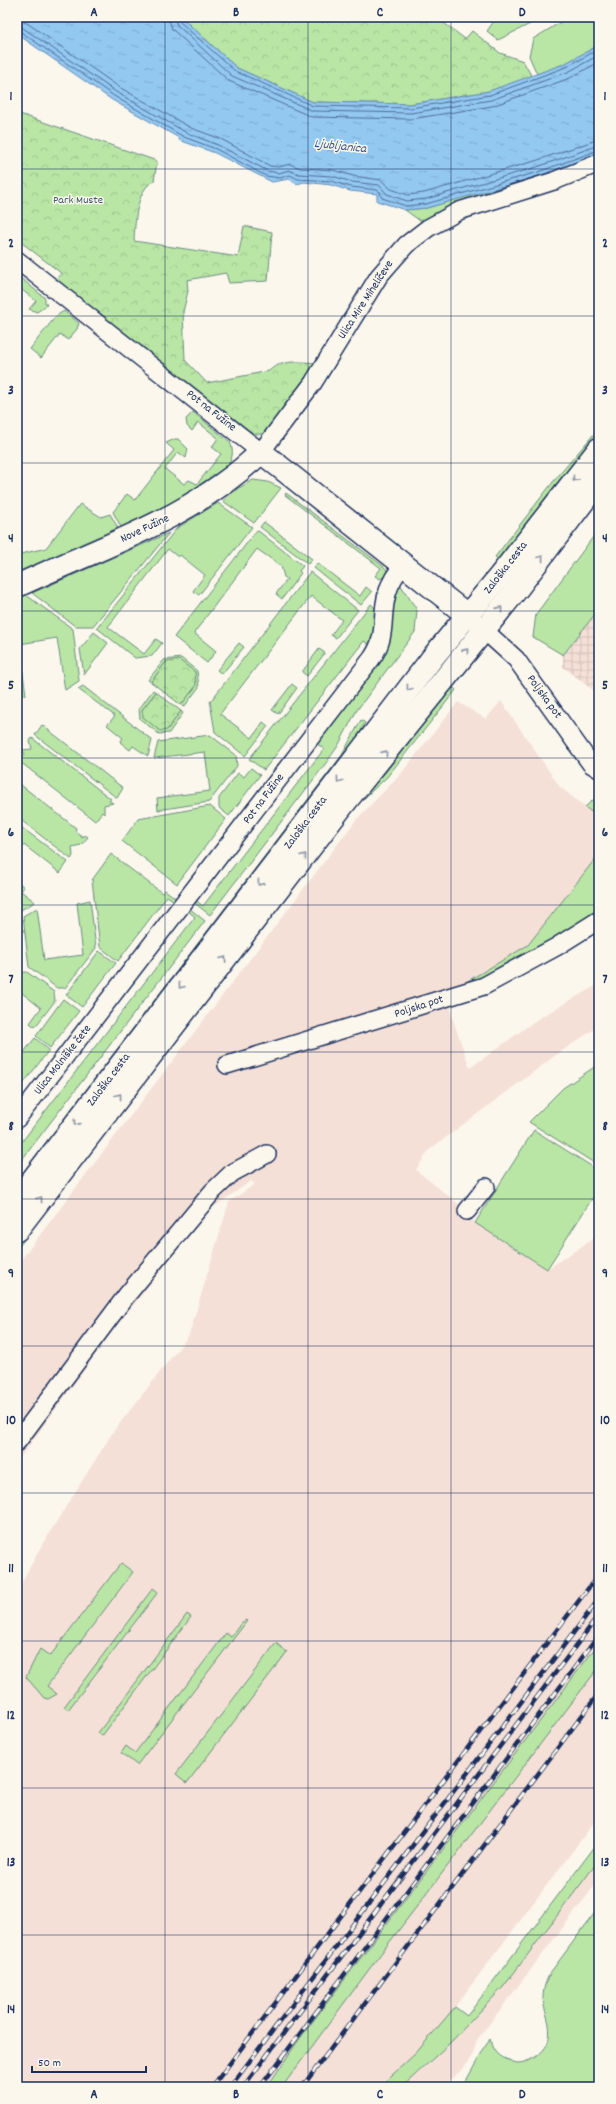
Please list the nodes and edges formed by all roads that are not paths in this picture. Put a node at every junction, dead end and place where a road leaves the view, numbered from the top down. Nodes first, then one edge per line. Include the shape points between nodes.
1 (599, 163) edge
2 (17, 260) edge
3 (599, 449) edge
4 (261, 452) junction
5 (599, 481) edge
6 (404, 564) junction
7 (17, 586) edge
8 (467, 615) junction
9 (484, 629) junction
10 (599, 769) edge
11 (599, 920) edge
12 (94, 1020) joint
13 (227, 1065) dead end
14 (17, 1120) edge
15 (267, 1154) dead end
16 (486, 1187) dead end
17 (17, 1200) edge
18 (467, 1210) dead end
19 (17, 1230) edge
20 (17, 1442) edge

1 - 4 street, Ulica Mire Miheličeve via 554,182 459,211 428,228 406,245 379,276 312,383
2 - 4 street, Pot na Fužine
3 -> 8 main road, Zaloška cesta
4 - 6 main road, Pot na Fužine
4 - 7 main road, Nove Fužine via 224,484 172,516
9 -> 5 main road, Zaloška cesta
6 - 8 main road, Pot na Fužine
6 - 12 street, Pot na Fužine via 392,580 387,594 382,642 376,653
8 - 9 street, Pot na Fužine
8 -> 17 main road, Zaloška cesta
9 - 10 street, Poljska pot via 516,659 592,764
19 -> 9 main road, Zaloška cesta via 338,812
11 - 13 street, Poljska pot via 556,947 484,986
12 - 14 street, Ulica Molniške čete
15 - 20 street via 232,1173 213,1191 126,1296
16 - 18 street

